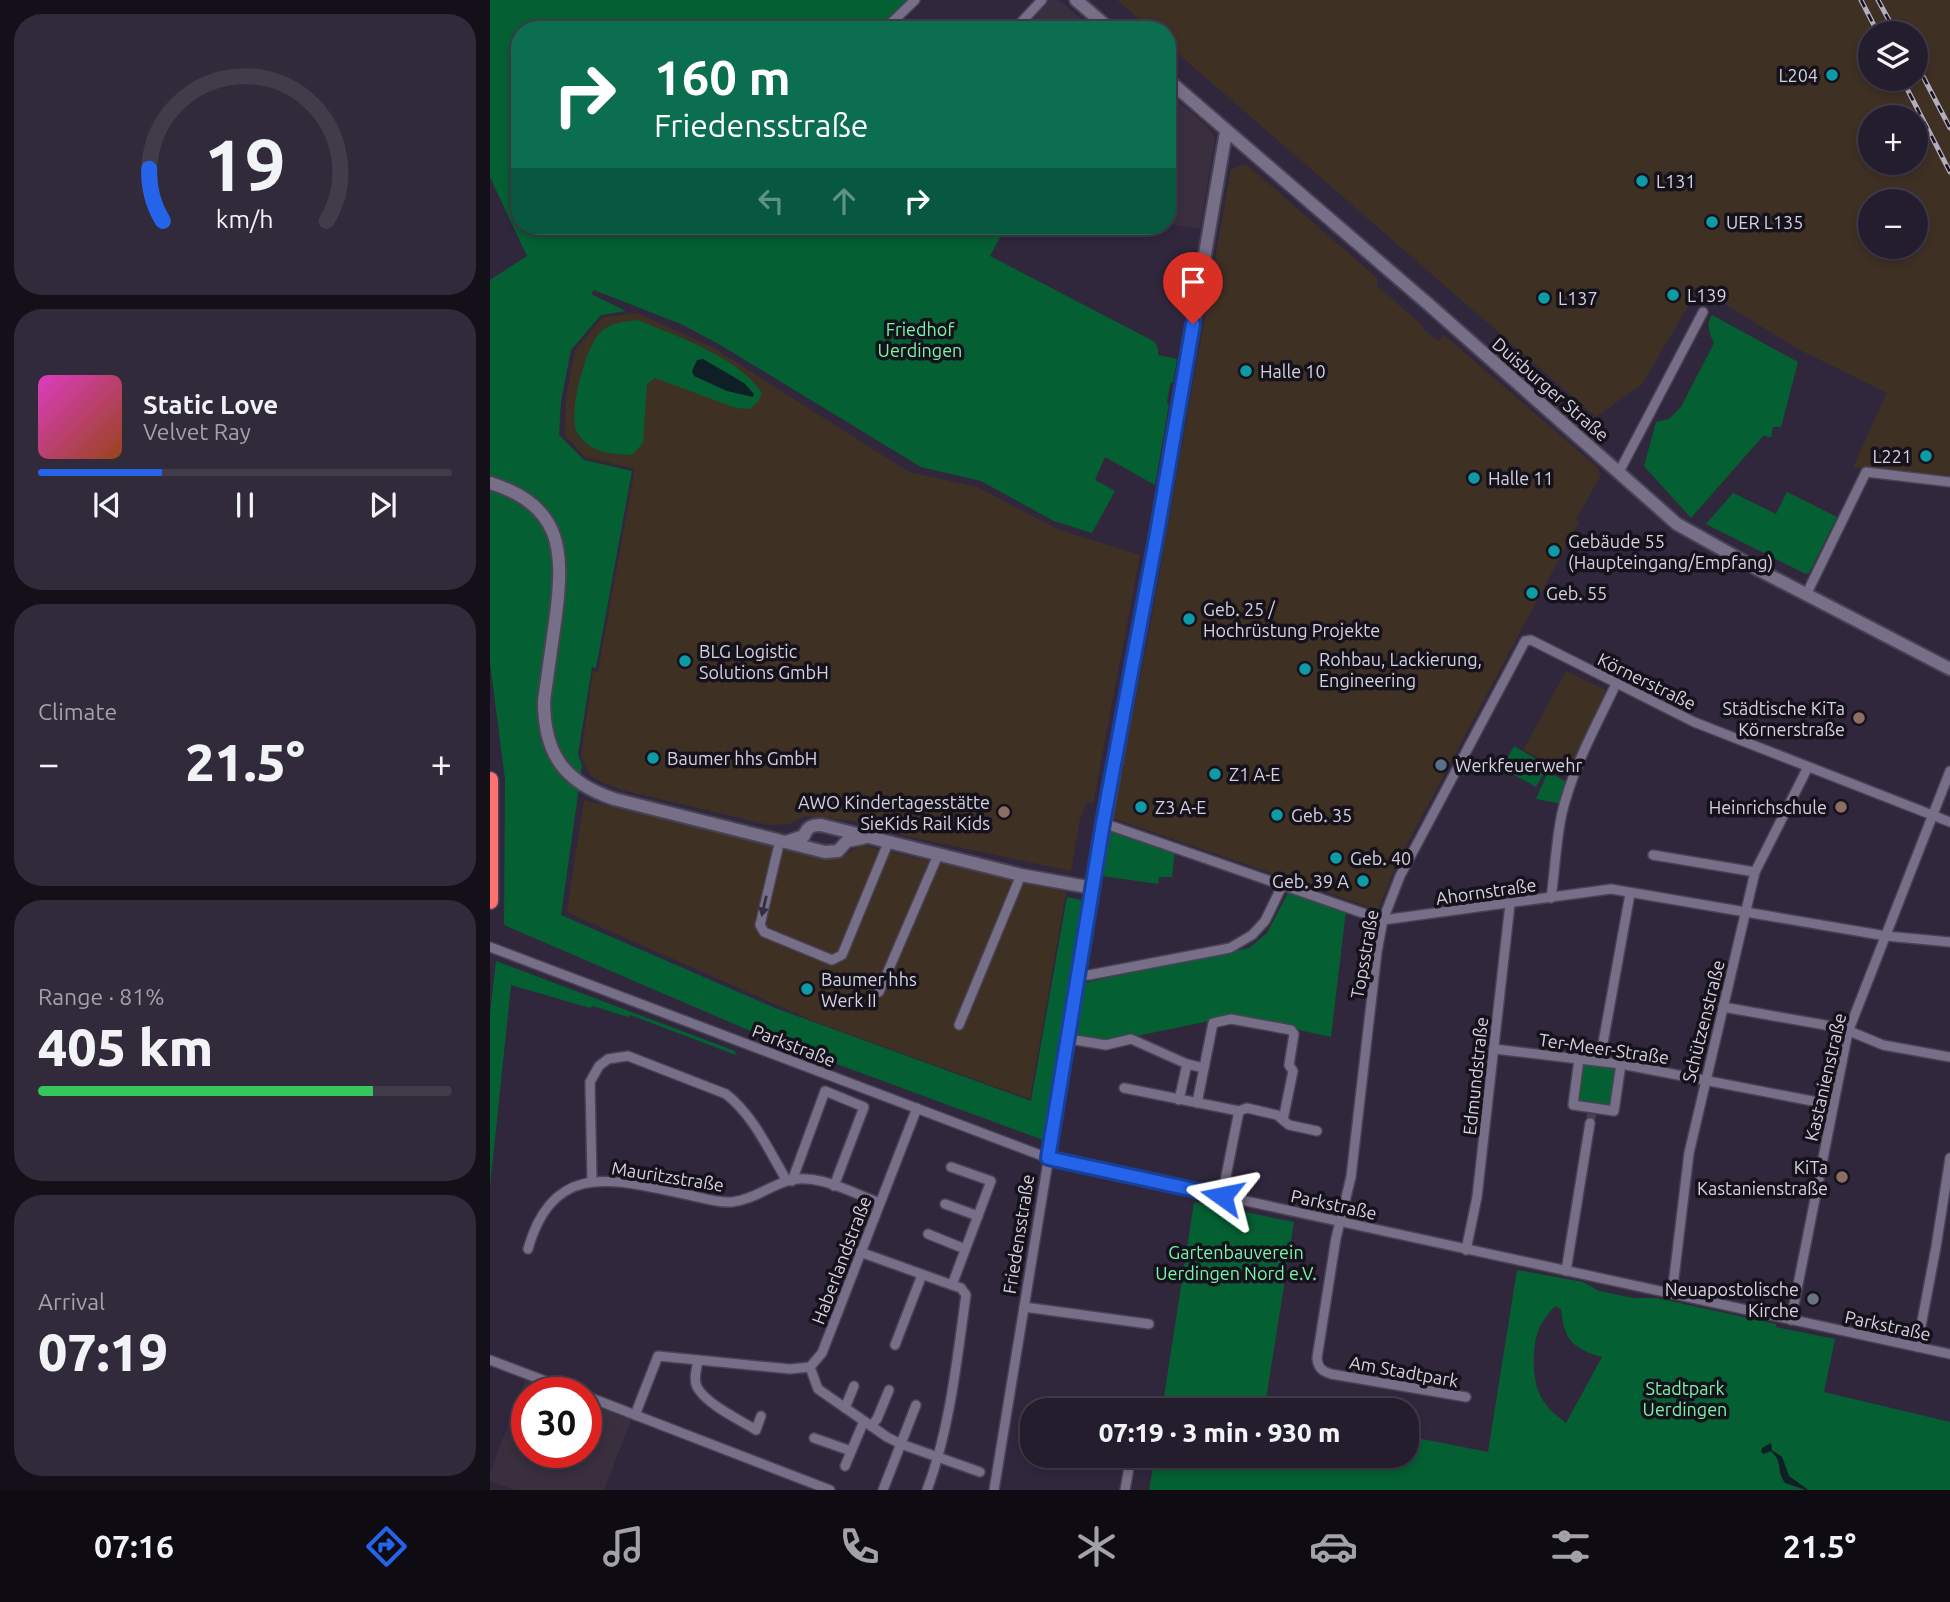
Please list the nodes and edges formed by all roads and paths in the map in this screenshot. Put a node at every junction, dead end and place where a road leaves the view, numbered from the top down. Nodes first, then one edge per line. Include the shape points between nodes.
1 (915, 0) edge
2 (1042, 0) edge
3 (1076, 0) edge
4 (893, 21) edge
5 (1022, 21) edge
6 (1100, 21) edge
7 (1176, 87) edge
8 (1226, 132) junction
9 (1703, 312) dead end
10 (1619, 472) junction
11 (1950, 482) edge
12 (490, 483) edge
13 (1806, 594) junction
14 (1528, 639) joint
15 (1950, 669) edge
16 (1616, 684) junction
17 (1808, 767) junction
18 (1950, 771) edge
19 (490, 780) edge
20 (1933, 816) junction
21 (1950, 822) edge
22 (1103, 823) junction
23 (838, 829) junction
24 (866, 838) junction
25 (783, 841) junction
26 (806, 842) junction
27 (888, 843) junction
28 (838, 851) junction
29 (938, 855) junction
30 (1653, 855) dead end
31 (1755, 872) junction
32 (1021, 875) junction
33 (1282, 886) junction
34 (1093, 888) junction
35 (1630, 894) junction
36 (1551, 898) junction
37 (490, 901) edge
38 (1510, 904) junction
39 (1746, 913) junction
40 (1383, 920) junction
41 (1886, 936) junction
42 (1950, 943) edge
43 (490, 947) edge
44 (1078, 975) junction
45 (879, 992) dead end
46 (1723, 1007) junction
47 (960, 1025) dead end
48 (1848, 1032) junction
49 (1069, 1039) junction
50 (1494, 1049) junction
51 (1602, 1052) junction
52 (1950, 1057) edge
53 (1580, 1059) junction
54 (1187, 1064) junction
55 (1621, 1064) junction
56 (1204, 1068) junction
57 (1705, 1080) junction
58 (1124, 1088) dead end
59 (1179, 1100) junction
60 (1197, 1103) junction
61 (1833, 1105) junction
62 (917, 1108) junction
63 (1240, 1111) junction
64 (1283, 1120) junction
65 (1590, 1123) tunnel mouth
66 (1317, 1131) dead end
67 (1048, 1158) junction
68 (1950, 1158) edge
69 (951, 1167) dead end
70 (592, 1181) junction
71 (790, 1181) junction
72 (834, 1186) junction
73 (1222, 1196) junction
74 (880, 1203) junction
75 (945, 1204) dead end
76 (978, 1216) junction
77 (1340, 1222) junction
78 (928, 1234) dead end
79 (965, 1249) junction
80 (528, 1250) dead end
81 (1465, 1250) junction
82 (860, 1252) junction
83 (1566, 1271) junction
84 (922, 1275) junction
85 (952, 1285) junction
86 (1672, 1294) junction
87 (1024, 1307) junction
88 (1791, 1320) junction
89 (1149, 1324) dead end
90 (895, 1345) dead end
91 (1917, 1347) junction
92 (1950, 1354) edge
93 (490, 1360) edge
94 (698, 1360) junction
95 (810, 1367) junction
96 (535, 1377) edge
97 (854, 1386) dead end
98 (889, 1390) dead end
99 (1466, 1397) dead end
100 (602, 1402) edge
101 (916, 1405) dead end
102 (845, 1408) junction
103 (635, 1415) junction
104 (761, 1416) dead end
105 (868, 1423) junction
106 (814, 1438) dead end
107 (901, 1444) junction
108 (851, 1451) junction
109 (938, 1456) junction
110 (845, 1466) dead end
111 (1129, 1468) edge
112 (980, 1472) dead end
113 (830, 1490) edge
114 (883, 1490) edge
115 (928, 1490) edge
116 (994, 1490) edge
117 (1125, 1490) edge

1 - 4 street
2 - 5 street
3 - 6 main road
7 - 8 main road, Duisburger Straße
8 - 10 main road, Duisburger Straße
8 - 22 main road, Friedensstraße
9 - 10 street
10 - 13 main road, Duisburger Straße via 1677,524
11 - 13 street via 1866,472
12 - 25 main road via 532,504 557,542 560,582 544,716 550,746 565,772 593,792 614,799
13 - 15 main road, Duisburger Straße
14 - 16 street, Körnerstraße
14 - 40 street, Topsstraße via 1400,876
16 - 17 street, Körnerstraße via 1694,722
16 - 36 street via 1570,785
17 - 20 street, Körnerstraße
17 - 31 street, Schützenstraße
18 - 20 street, Kastanienstraße
19 - 37 highway
20 - 21 street, Körnerstraße
20 - 41 street, Kastanienstraße
22 - 33 street, Ahornstraße
22 - 34 main road, Friedensstraße
23 - 24 main road
23 - 26 main road via 813,825
23 - 28 main road via 842,838
24 - 27 main road
24 - 28 main road via 847,841
25 - 26 main road
25 -> 27 street via 760,925 764,932 832,960 842,955
26 - 28 main road via 825,852
27 - 29 main road
29 - 32 main road
29 - 45 street
30 - 31 street
31 - 39 street, Schützenstraße
32 - 34 main road
32 - 47 street
33 - 40 street, Ahornstraße
33 - 44 street via 1265,920 1252,935 1230,948
34 - 44 street, Friedensstraße
35 - 36 street, Ahornstraße via 1611,889
35 - 39 street, Ahornstraße
35 - 51 street
36 - 38 street, Ahornstraße
38 - 40 street, Ahornstraße
38 - 50 street, Edmundstraße
39 - 41 street, Ahornstraße
39 - 46 street, Schützenstraße
40 - 77 street, Topsstraße via 1351,1177
41 - 42 street, Ahornstraße
41 - 48 street, Kastanienstraße
43 - 62 street, Parkstraße
44 - 49 street, Friedensstraße
46 - 48 street
46 - 57 street, Schützenstraße
48 - 52 street via 1883,1045
48 - 61 street, Kastanienstraße
49 - 54 street via 1105,1045 1131,1040
49 - 67 street, Friedensstraße
50 - 53 street, Ter-Meer-Straße
50 - 81 street, Edmundstraße via 1477,1197
51 - 53 street, Ter-Meer-Straße
51 - 55 street, Ter-Meer-Straße
53 - 55 street via 1573,1105 1592,1110 1614,1111
54 - 56 street
54 - 59 street
55 - 57 street, Ter-Meer-Straße
56 - 60 street
56 - 64 street via 1213,1023 1231,1019 1291,1030 1294,1040 1289,1065 1293,1071
57 - 61 street, Ter-Meer-Straße
57 - 86 street, Schützenstraße via 1689,1153
58 - 59 street
59 - 60 street
60 - 63 street
61 - 88 street, Kastanienstraße
62 - 67 street, Parkstraße
62 - 74 street, Haberlandstraße
63 - 64 street via 1247,1108
63 - 73 street
64 - 66 street
65 - 83 street
67 - 73 street, Parkstraße
67 - 87 street, Friedensstraße
68 - 91 street
69 - 76 street via 990,1181
70 - 71 street, Mauritzstraße via 614,1180 732,1202
70 - 71 street via 590,1082 599,1066 618,1056 640,1060 726,1094 749,1116
70 - 80 street, Mauritzstraße via 558,1196 545,1210
71 - 72 street via 805,1178
71 - 72 street via 825,1091 864,1107
72 - 74 street
73 - 77 street, Parkstraße
74 - 82 street, Haberlandstraße
75 - 76 street
76 - 79 street
77 - 81 street, Parkstraße
77 - 99 street, Am Stadtpark via 1318,1365 1322,1371
78 - 79 street
79 - 85 street
81 - 83 street, Parkstraße
82 - 84 street
82 - 95 street, Haberlandstraße via 822,1353
83 - 86 street, Parkstraße
84 - 85 street
84 - 90 street
85 - 109 street via 966,1295
86 - 88 street, Parkstraße
87 - 89 street, Friedensstraße
87 - 116 street, Friedensstraße
88 - 91 street, Parkstraße
91 - 92 street, Parkstraße
93 - 96 street
94 - 95 street
94 - 103 street via 658,1356
94 - 104 street via 695,1380 714,1404 756,1430
95 - 102 street via 818,1389
97 - 102 street
98 - 105 street via 877,1419
100 - 103 street
101 - 107 street
102 - 105 street
103 - 113 street
105 - 107 street
105 - 108 street
106 - 108 street
107 - 109 street
107 - 114 street
108 - 110 street
109 - 112 street
109 - 115 street
111 - 117 street

